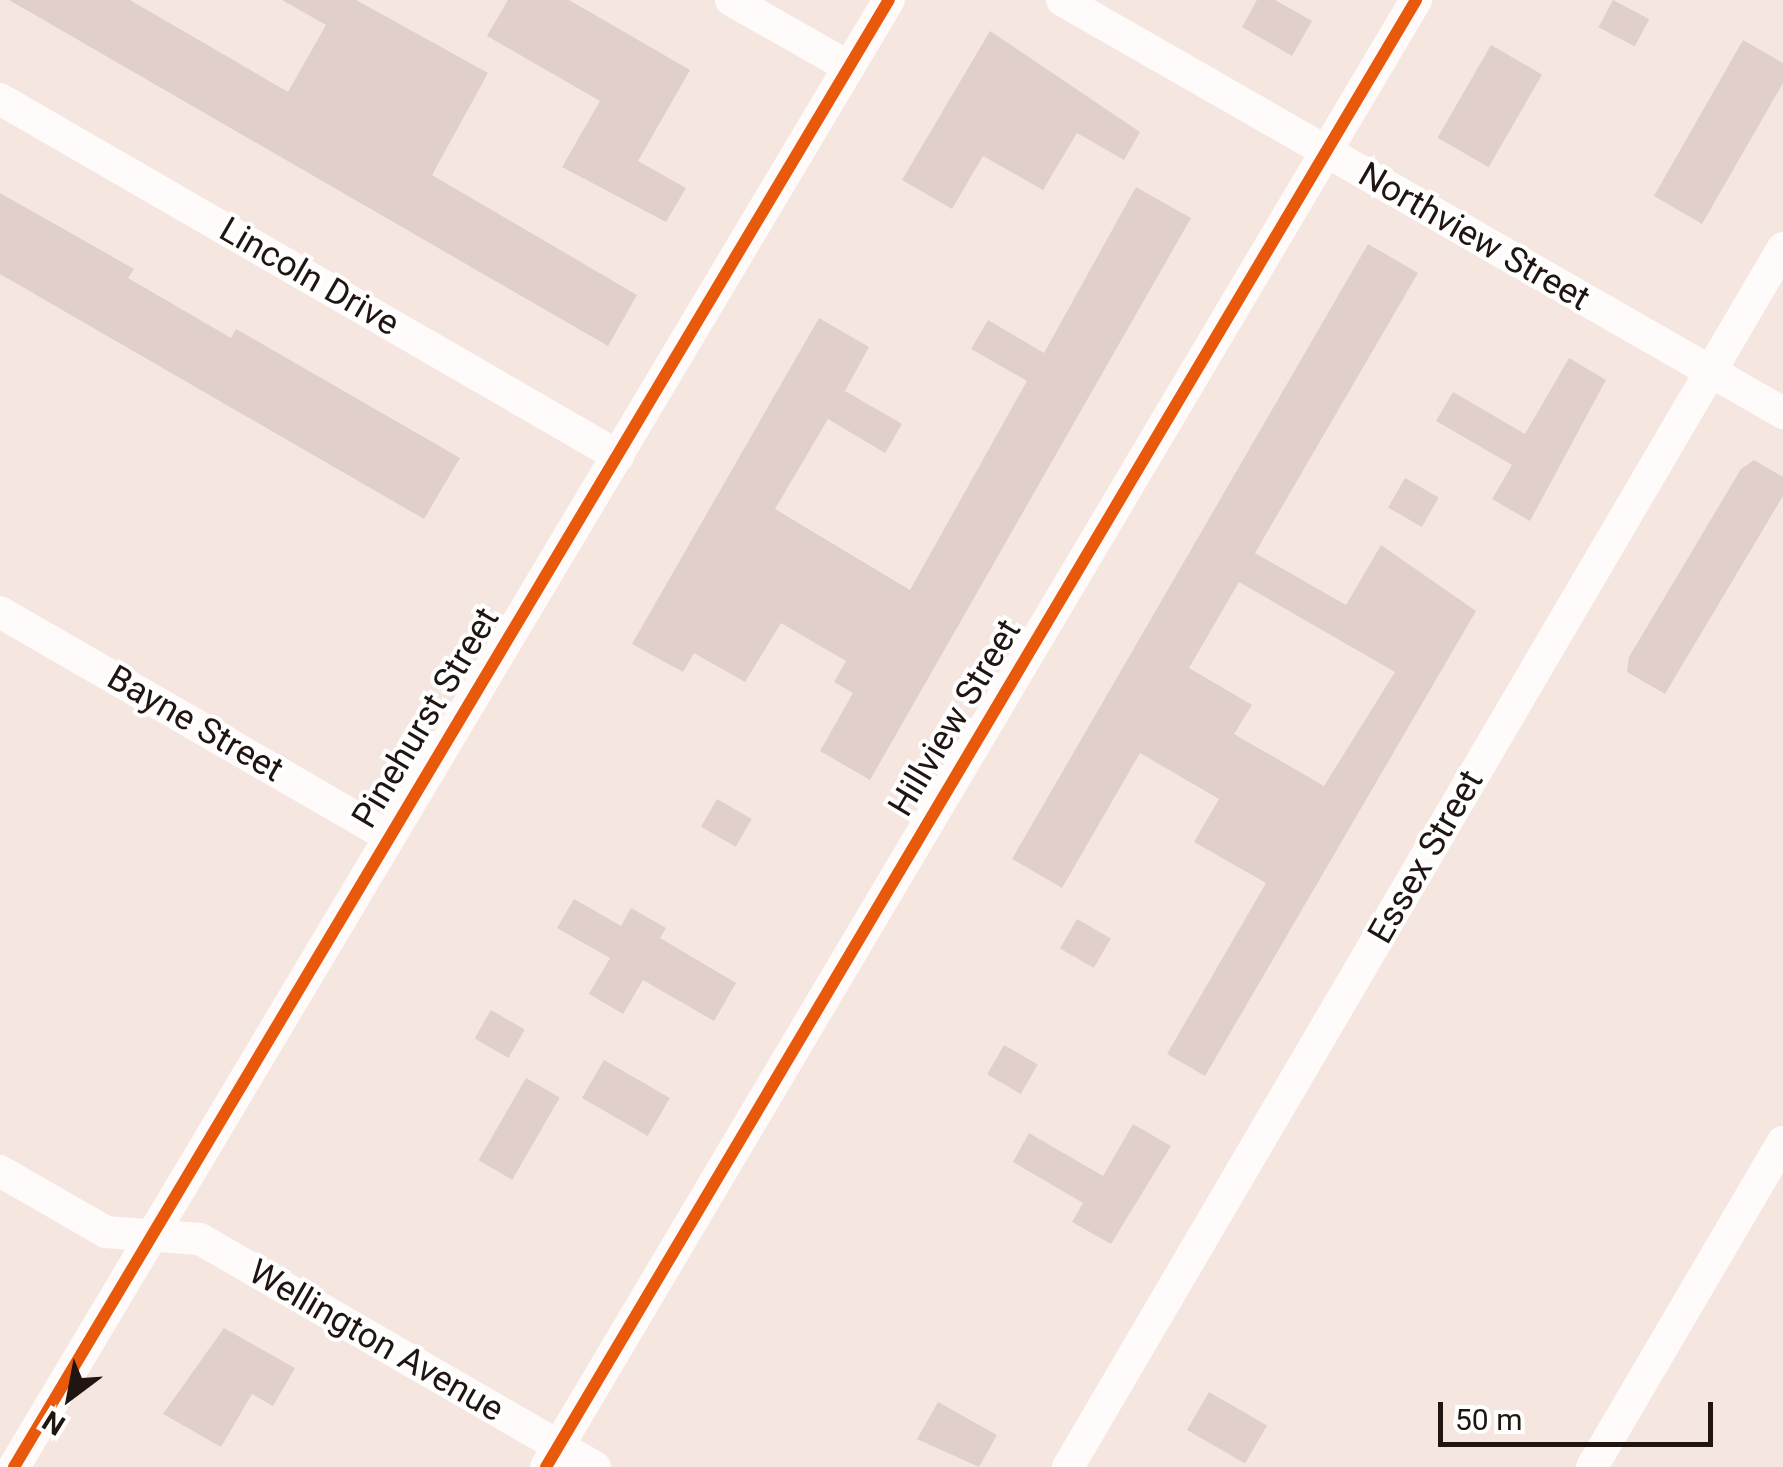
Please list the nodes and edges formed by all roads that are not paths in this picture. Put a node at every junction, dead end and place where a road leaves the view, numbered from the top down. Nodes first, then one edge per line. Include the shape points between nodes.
1 (732, 0) edge
2 (890, 0) edge
3 (1062, 0) edge
4 (1416, 0) edge
5 (849, 67) junction
6 (0, 99) edge
7 (1326, 152) junction
8 (1783, 248) edge
9 (1710, 372) junction
10 (1783, 414) edge
11 (618, 456) junction
12 (0, 612) edge
13 (390, 838) junction
14 (1783, 1142) edge
15 (0, 1171) edge
16 (151, 1236) junction
17 (552, 1457) edge
18 (14, 1467) edge
19 (595, 1467) edge
20 (1068, 1467) edge
21 (1592, 1467) edge

1 - 5 street
2 - 5 street, Pinehurst Street
3 - 7 street, Northview Street
4 - 7 street, Hillview Street
5 - 11 street, Pinehurst Street
6 - 11 street, Lincoln Drive
7 - 9 street, Northview Street
7 - 17 street, Hillview Street
8 - 9 street, Essex Street
9 - 10 street, Northview Street
9 - 20 street, Essex Street
11 - 13 street, Pinehurst Street
12 - 13 street, Bayne Street
13 - 16 street, Pinehurst Street
14 - 21 street
15 - 16 street, Wellington Avenue via 106,1232
16 - 17 street, Wellington Avenue via 200,1240
16 - 18 street, Pinehurst Street
17 - 19 street, Wellington Avenue

